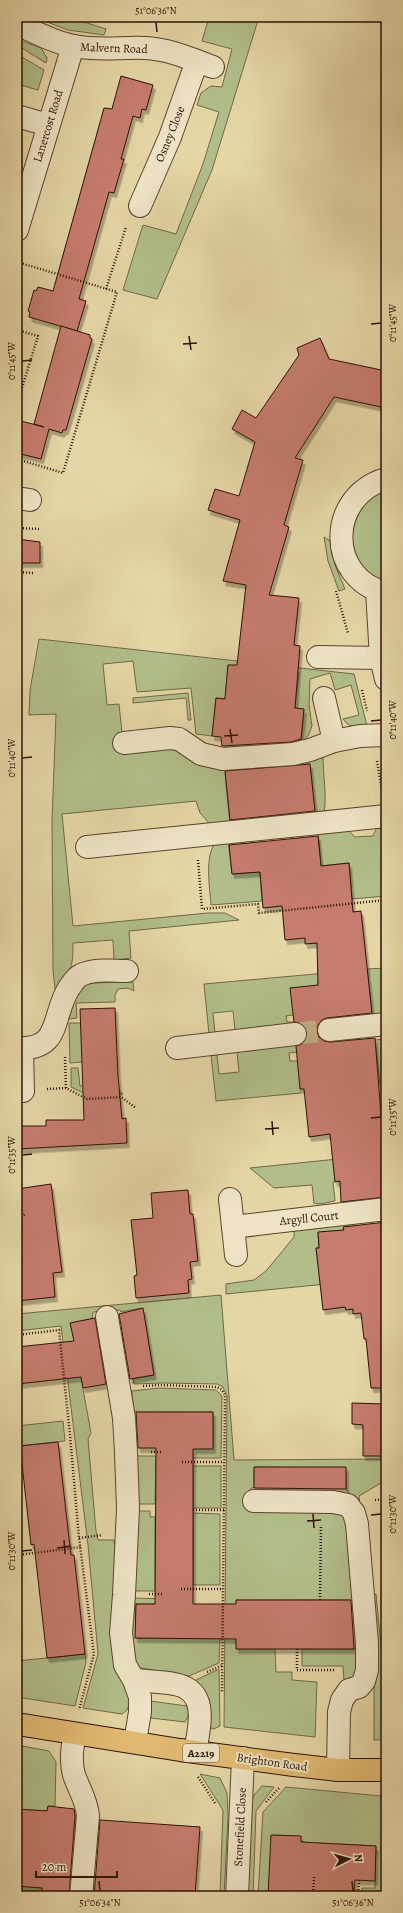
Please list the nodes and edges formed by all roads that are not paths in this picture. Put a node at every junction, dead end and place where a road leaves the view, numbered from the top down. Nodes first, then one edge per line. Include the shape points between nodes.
1 (17, 24) edge
2 (73, 46) junction
3 (205, 64) joint
4 (17, 116) edge
5 (48, 125) junction
6 (140, 206) road end
7 (17, 230) edge
8 (386, 479) edge
9 (381, 592) edge
10 (318, 657) dead end
11 (381, 658) junction
12 (386, 679) edge
13 (324, 698) dead end
14 (386, 735) edge
15 (334, 741) junction
16 (124, 743) dead end
17 (386, 816) edge
18 (87, 847) dead end
19 (127, 971) dead end
20 (386, 1024) edge
21 (329, 1030) tunnel mouth
22 (295, 1034) tunnel mouth
23 (177, 1048) dead end
24 (19, 1049) edge
25 (23, 1091) road end
26 (230, 1199) dead end
27 (386, 1209) edge
28 (233, 1227) junction
29 (236, 1255) dead end
30 (107, 1317) dead end
31 (254, 1501) dead end
32 (134, 1680) junction
33 (17, 1724) edge
34 (75, 1734) junction
35 (135, 1742) junction
36 (187, 1751) junction
37 (243, 1758) junction
38 (338, 1770) junction
39 (386, 1770) edge
40 (81, 1896) edge
41 (237, 1896) edge

1 - 2 street, Malvern Road
2 - 3 street, Malvern Road via 146,48 174,53
2 - 5 street, Lanercost Road
3 - 6 street, Osney Close
4 - 5 street
5 - 7 street, Lanercost Road
8 - 9 street via 374,483 358,494 347,510 341,529 342,548 348,566 361,581
9 - 11 street
10 - 11 street
11 - 12 street
13 - 15 street
14 - 15 street
15 - 16 street via 292,754 223,759 201,754 179,738
17 - 18 street
19 - 24 street via 80,975 63,997 48,1040 36,1047
20 - 21 street
22 - 23 street
24 - 25 street
26 - 28 street
27 - 28 street, Argyll Court
28 - 29 street
30 - 32 street via 126,1452 128,1508 121,1644 125,1665
31 - 38 street via 338,1502 348,1505 354,1513 367,1643 367,1670 364,1681 359,1687 349,1690 342,1700 339,1712
32 - 35 street via 140,1697
32 - 36 street via 172,1685 186,1688 191,1692 200,1707 200,1720
33 - 34 main road, Brighton Road / A2219
34 - 35 main road, Brighton Road / A2219
34 - 40 street via 72,1749 74,1774 87,1806 88,1816
35 - 36 main road, Brighton Road / A2219
36 - 37 main road, Brighton Road / A2219
37 - 38 main road, Brighton Road / A2219
37 - 41 street, Stonefield Close
38 - 39 main road, Brighton Road / A2219

